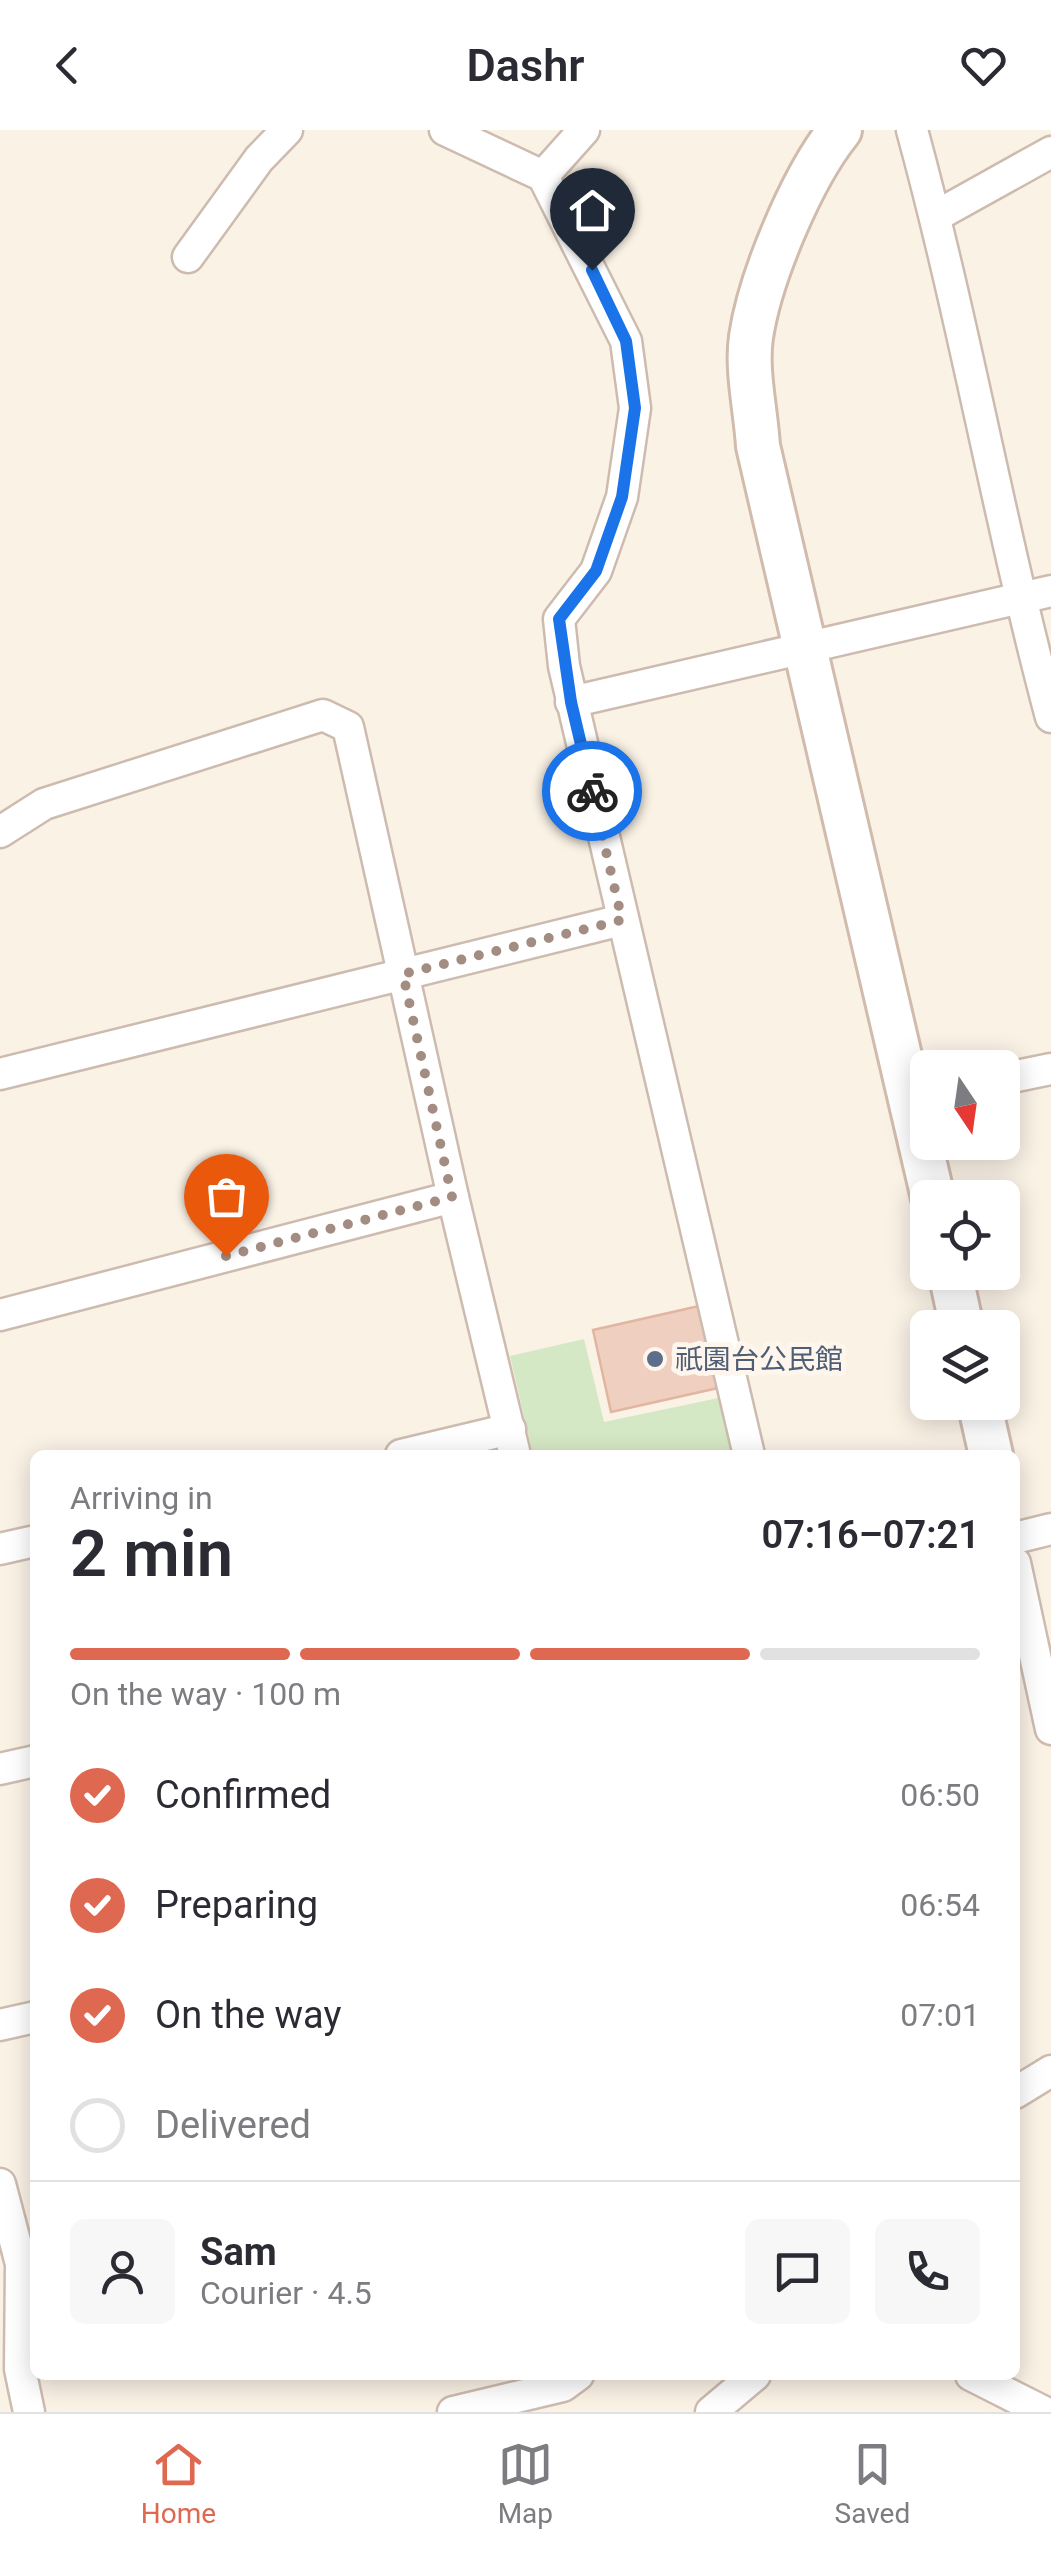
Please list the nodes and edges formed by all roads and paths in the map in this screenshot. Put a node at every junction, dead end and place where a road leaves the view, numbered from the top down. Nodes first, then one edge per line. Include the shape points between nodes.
1 (287, 130) edge
2 (446, 130) edge
3 (584, 130) edge
4 (840, 130) edge
5 (912, 130) edge
6 (1051, 152) edge
7 (543, 176) junction
8 (936, 216) junction
9 (188, 257) dead end
10 (1051, 591) edge
11 (1019, 600) junction
12 (806, 647) junction
13 (571, 702) junction
14 (1051, 717) edge
15 (0, 832) edge
16 (622, 920) junction
17 (403, 974) junction
18 (910, 1062) edge
19 (1051, 1068) edge
20 (0, 1074) edge
21 (1020, 1075) edge
22 (452, 1197) junction
23 (0, 1316) edge
24 (983, 1420) edge
25 (512, 1442) edge
26 (444, 1450) edge
27 (749, 1450) edge
28 (990, 1450) edge
29 (1051, 1529) edge
30 (1020, 1537) edge
31 (30, 1542) edge
32 (0, 1549) edge
33 (1020, 1586) edge
34 (1051, 1728) edge
35 (30, 1762) edge
36 (0, 1769) edge
37 (30, 2018) edge
38 (0, 2025) edge
39 (1051, 2071) edge
40 (1020, 2090) edge
41 (0, 2184) edge
42 (28, 2262) edge
43 (572, 2380) edge
44 (749, 2380) edge
45 (981, 2380) edge
46 (29, 2412) edge
47 (453, 2412) edge
48 (712, 2412) edge
49 (1044, 2412) edge

1 - 9 street via 258,159
2 - 7 street
3 - 7 street
4 - 12 street via 819,156 775,254 751,338 758,446
5 - 8 street
6 - 8 street
7 - 13 street via 626,341 635,408 622,497 596,571 559,619
8 - 11 street
10 - 11 street
11 - 12 street
11 - 14 street
12 - 13 street
12 - 18 street
13 - 16 street
15 - 17 street via 44,804 324,715 348,728
16 - 17 street
16 - 27 street
17 - 20 street
17 - 22 street
19 - 21 street
22 - 23 street
22 - 25 street
24 - 28 street
25 - 26 street
29 - 30 street
31 - 32 street
33 - 34 street
35 - 36 street
37 - 38 street
39 - 40 street
41 - 42 street
42 - 46 street via 20,2369
43 - 47 street
44 - 48 street
45 - 49 street

